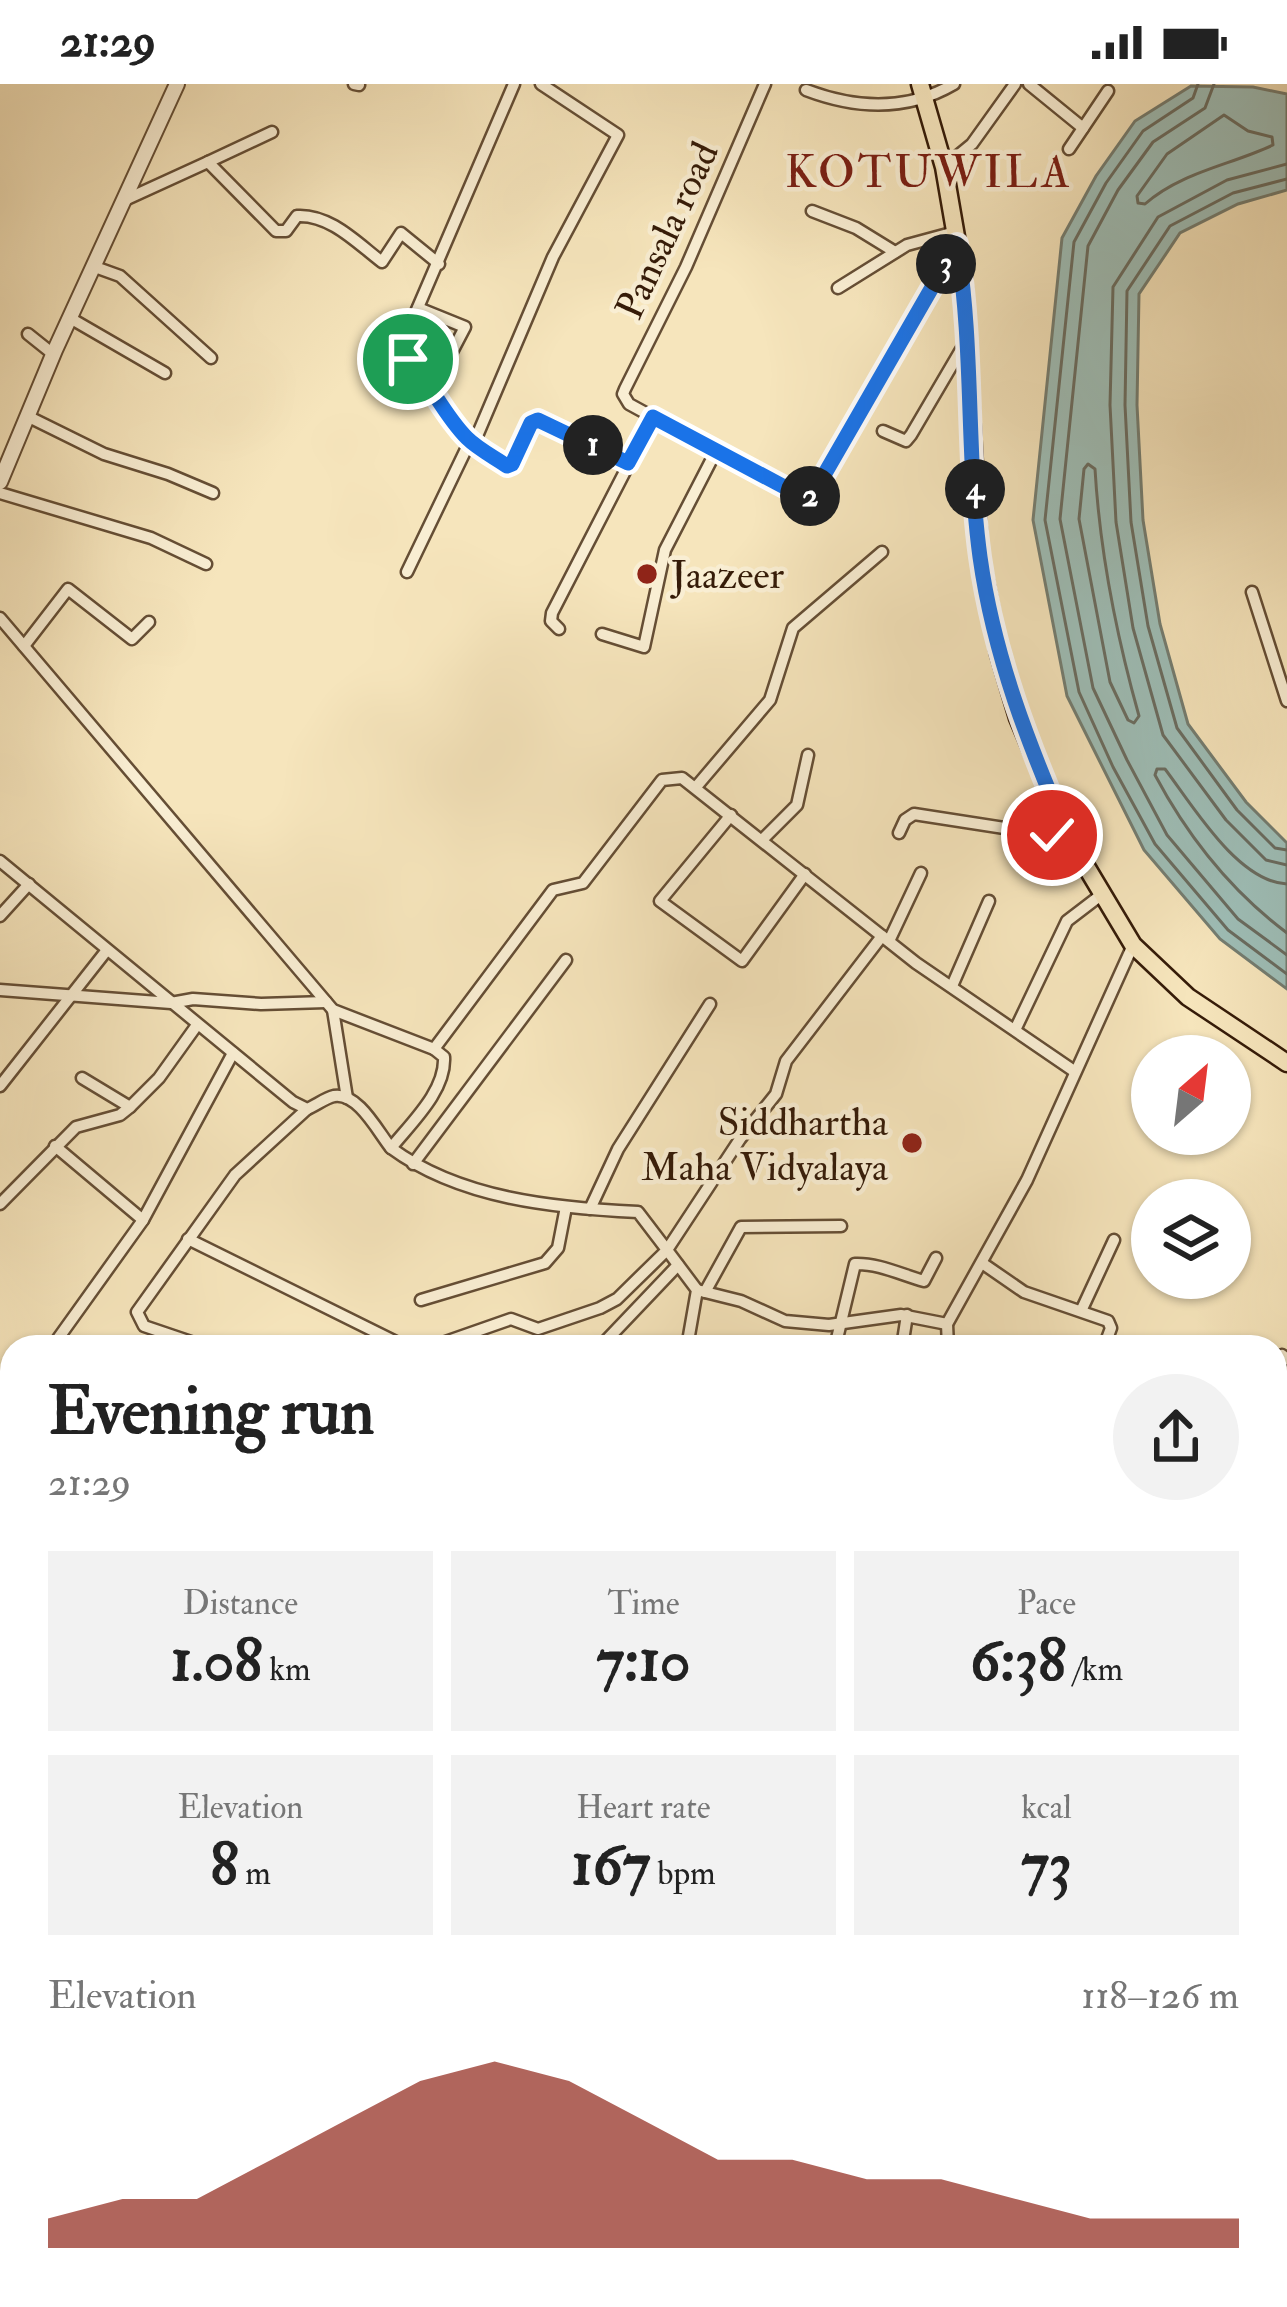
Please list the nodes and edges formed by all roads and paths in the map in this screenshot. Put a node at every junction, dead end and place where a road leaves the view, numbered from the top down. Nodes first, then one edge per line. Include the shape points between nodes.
1 (178, 84) edge
2 (514, 84) edge
3 (541, 84) edge
4 (765, 84) edge
5 (954, 84) edge
6 (1016, 84) edge
7 (1029, 84) edge
8 (806, 90) dead end
9 (921, 91) edge
10 (1108, 91) dead end
11 (1083, 128) junction
12 (272, 132) dead end
13 (1069, 149) dead end
14 (208, 162) junction
15 (944, 167) junction
16 (127, 199) junction
17 (812, 211) dead end
18 (956, 238) junction
19 (896, 252) junction
20 (439, 264) junction
21 (95, 267) junction
22 (838, 288) dead end
23 (418, 308) junction
24 (70, 319) junction
25 (28, 334) dead end
26 (967, 342) junction
27 (53, 354) junction
28 (211, 358) dead end
29 (165, 373) dead end
30 (433, 388) junction
31 (27, 416) junction
32 (653, 417) junction
33 (883, 431) dead end
34 (472, 442) junction
35 (716, 451) junction
36 (628, 463) junction
37 (0, 482) edge
38 (0, 493) edge
39 (213, 493) dead end
40 (882, 552) dead end
41 (206, 564) dead end
42 (407, 572) dead end
43 (1252, 592) dead end
44 (0, 618) edge
45 (149, 622) dead end
46 (559, 629) dead end
47 (602, 634) dead end
48 (24, 646) junction
49 (1287, 701) edge
50 (808, 755) dead end
51 (696, 787) junction
52 (731, 815) junction
53 (899, 833) dead end
54 (1069, 838) junction
55 (762, 840) junction
56 (0, 861) edge
57 (921, 873) dead end
58 (805, 874) junction
59 (29, 884) junction
60 (1101, 895) junction
61 (988, 901) dead end
62 (0, 916) edge
63 (885, 938) junction
64 (1133, 945) junction
65 (107, 950) junction
66 (566, 960) dead end
67 (952, 986) junction
68 (0, 991) edge
69 (72, 996) junction
70 (171, 1003) junction
71 (710, 1004) dead end
72 (330, 1006) junction
73 (197, 1025) junction
74 (1015, 1030) junction
75 (434, 1049) junction
76 (233, 1053) junction
77 (1287, 1063) edge
78 (1074, 1071) junction
79 (82, 1078) dead end
80 (0, 1086) edge
81 (346, 1098) junction
82 (130, 1107) junction
83 (307, 1109) junction
84 (55, 1145) junction
85 (391, 1148) junction
86 (413, 1164) junction
87 (0, 1204) edge
88 (566, 1208) junction
89 (590, 1209) junction
90 (143, 1220) junction
91 (841, 1226) dead end
92 (188, 1239) junction
93 (1114, 1240) dead end
94 (667, 1250) junction
95 (936, 1258) dead end
96 (982, 1264) junction
97 (678, 1265) junction
98 (702, 1291) junction
99 (421, 1300) dead end
100 (1082, 1309) junction
101 (907, 1316) junction
102 (839, 1324) junction
103 (946, 1324) junction
104 (61, 1335) edge
105 (172, 1335) edge
106 (382, 1335) edge
107 (465, 1335) edge
108 (611, 1335) edge
109 (690, 1335) edge
110 (837, 1335) edge
111 (904, 1335) edge
112 (947, 1335) edge
113 (1108, 1335) edge

1 - 16 street
2 - 20 street
3 - 34 street via 618,135 553,257
4 - 32 street, Pansala road via 625,388 624,400
5 - 9 street
6 - 15 street via 972,144
7 - 11 street
8 - 9 street via 864,106
9 - 15 main road
10 - 11 street
11 - 13 street
12 - 14 street
14 - 16 street
14 - 20 street via 276,231 312,215 382,262 401,233
15 - 18 main road
16 - 21 street
17 - 19 street
18 - 19 street
18 - 26 main road
18 - 35 street via 810,496
19 - 22 street
20 - 23 street
21 - 24 street
21 - 28 street via 120,276
23 - 30 street via 404,348
23 - 30 street via 465,327
24 - 27 street
24 - 29 street
25 - 27 street
26 - 33 street via 906,441
26 - 54 main road via 979,551 999,654
27 - 31 street
30 - 34 street
31 - 37 street
31 - 39 street
32 - 35 street
32 - 36 street
34 - 36 street via 510,466 531,423 543,420
34 - 42 street
35 - 47 street via 665,550 644,647
36 - 46 street via 552,614
38 - 41 street via 151,538
40 - 51 street via 793,628 770,700
43 - 49 street
44 - 48 street
45 - 48 street via 132,639 68,589
48 - 72 street
50 - 55 street via 797,805
51 - 52 street
51 - 75 street via 662,780 583,884 553,890
52 - 55 street
52 - 58 street via 660,901 742,961
53 - 54 street via 914,814
54 - 60 main road
55 - 58 street
56 - 59 street
57 - 63 street
58 - 63 street
59 - 62 street
59 - 65 street
60 - 64 main road
60 - 74 street via 1067,921
61 - 67 street
63 - 67 street
63 - 94 street via 786,1061 776,1094
64 - 77 main road via 1188,997
64 - 78 street
65 - 69 street
65 - 70 street
66 - 86 street
67 - 74 street
68 - 69 street
69 - 70 street
69 - 80 street
70 - 72 street
70 - 73 street
71 - 89 street via 618,1149
72 - 75 street
72 - 81 street
73 - 76 street
73 - 82 street
74 - 78 street
75 - 85 street via 445,1070
76 - 83 street
76 - 90 street
78 - 96 street
79 - 82 street
81 - 83 street
81 - 85 street
82 - 84 street via 76,1127
83 - 92 street via 235,1175
84 - 87 street
84 - 90 street
85 - 86 street
86 - 88 street
88 - 89 street
88 - 99 street via 558,1247 545,1263
89 - 94 street via 638,1212
90 - 104 street
91 - 98 street via 741,1227
92 - 105 street via 137,1312 144,1325
92 - 106 street
93 - 100 street
94 - 97 street
94 - 107 street via 600,1308 538,1329 511,1319
95 - 102 street via 924,1281 855,1264
96 - 100 street via 1024,1292
96 - 103 street
97 - 98 street
97 - 108 street
98 - 102 street via 785,1321
98 - 109 street
100 - 113 street via 1108,1321
101 - 102 street
101 - 103 street
101 - 111 street
102 - 110 street
103 - 112 street

